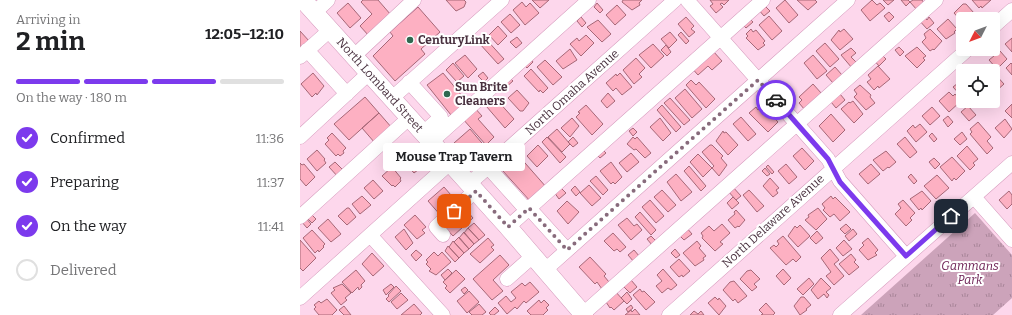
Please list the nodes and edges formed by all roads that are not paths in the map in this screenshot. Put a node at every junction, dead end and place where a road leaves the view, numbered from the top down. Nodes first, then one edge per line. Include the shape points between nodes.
1 (328, 0) edge
2 (414, 0) edge
3 (502, 0) edge
4 (589, 0) edge
5 (675, 0) edge
6 (687, 0) edge
7 (763, 0) edge
8 (848, 0) edge
9 (936, 0) edge
10 (308, 6) edge
11 (1012, 10) edge
12 (1000, 21) edge
13 (330, 30) junction
14 (721, 38) junction
15 (304, 53) edge
16 (354, 56) junction
17 (960, 56) edge
18 (369, 74) junction
19 (758, 80) junction
20 (409, 82) junction
21 (347, 94) junction
22 (392, 98) junction
23 (410, 118) junction
24 (797, 124) junction
25 (300, 137) edge
26 (427, 137) junction
27 (450, 163) junction
28 (1012, 163) edge
29 (488, 167) junction
30 (833, 168) junction
31 (472, 188) junction
32 (974, 197) junction
33 (529, 208) junction
34 (300, 217) edge
35 (508, 227) junction
36 (370, 235) junction
37 (443, 235) dead end
38 (1012, 240) edge
39 (567, 250) junction
40 (533, 256) junction
41 (906, 256) junction
42 (545, 270) junction
43 (507, 279) dead end
44 (300, 298) edge
45 (583, 314) edge
46 (672, 314) edge
47 (443, 315) edge
48 (840, 315) edge

1 - 10 street
2 - 16 street
3 - 20 street
4 - 26 street
5 - 29 street, North Omaha Avenue
6 - 14 street
7 - 14 street
8 - 19 street
9 - 24 street
10 - 13 main road, North Lombard Street
11 - 12 street
13 - 15 street
13 - 16 main road, North Lombard Street
14 - 19 street
14 - 33 street
15 - 21 street
16 - 18 main road, North Lombard Street
17 - 30 street, North Delaware Avenue
18 - 21 street
18 - 22 main road, North Lombard Street
19 - 24 street
19 - 39 street
20 - 22 street
20 - 26 street via 441,117
21 - 25 street
22 - 23 main road, North Lombard Street
23 - 26 main road, North Lombard Street
23 - 34 street
24 - 30 street
24 - 45 street
26 - 27 main road, North Lombard Street
27 - 31 main road, North Lombard Street
27 - 36 street
28 - 32 street
29 - 31 street, North Omaha Avenue
29 - 33 street via 523,206
30 - 41 street via 840,182
30 - 46 street, North Delaware Avenue
31 - 35 main road, North Lombard Street
31 - 37 street, North Omaha Avenue via 436,227
32 - 38 street
32 - 41 street
33 - 35 street
33 - 39 street
35 - 40 main road, North Lombard Street
36 - 44 street
36 - 47 street
39 - 42 street
40 - 42 main road, North Lombard Street
40 - 43 street
41 - 48 street
42 - 45 main road, North Lombard Street

